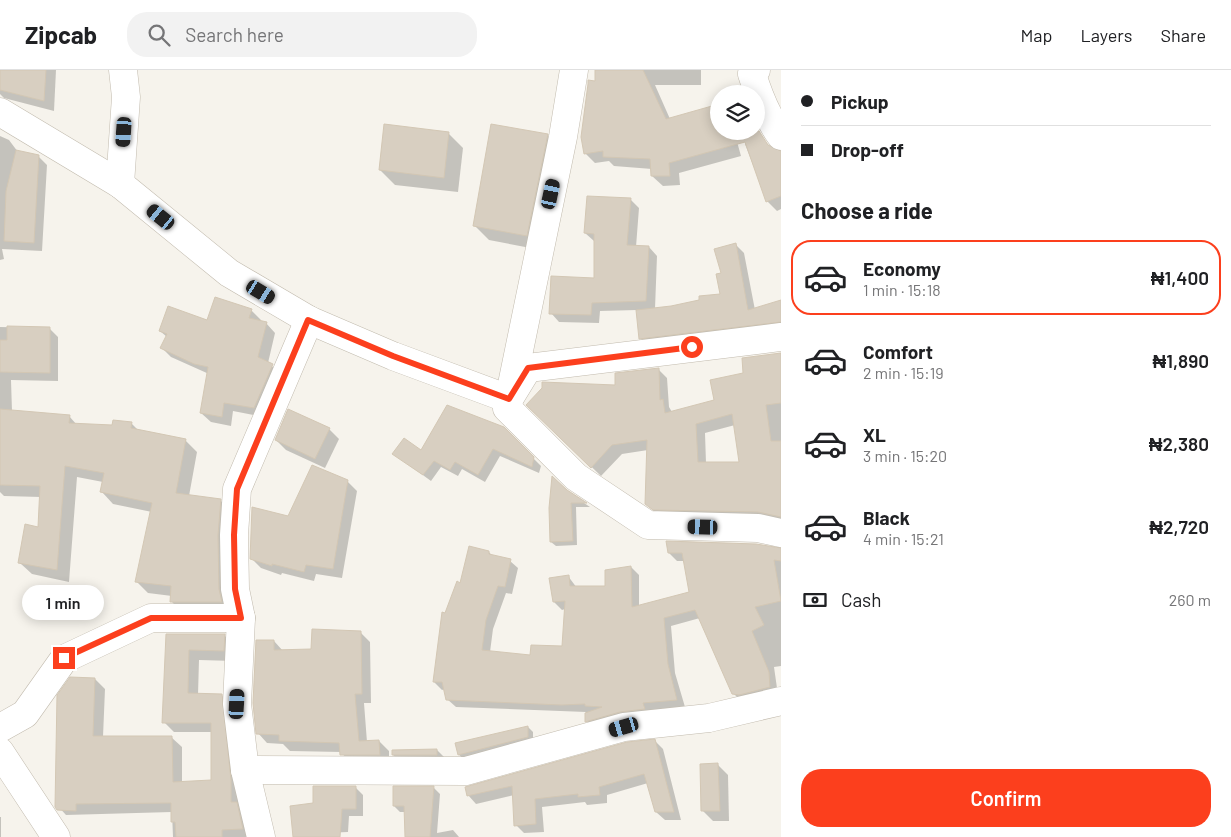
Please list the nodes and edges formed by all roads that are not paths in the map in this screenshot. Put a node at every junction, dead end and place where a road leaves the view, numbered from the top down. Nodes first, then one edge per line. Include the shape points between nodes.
1 (123, 70) edge
2 (574, 70) edge
3 (753, 71) edge
4 (0, 112) edge
5 (781, 136) edge
6 (120, 184) junction
7 (308, 320) junction
8 (781, 337) edge
9 (509, 399) junction
10 (781, 533) edge
11 (241, 618) junction
12 (781, 701) edge
13 (0, 728) edge
14 (0, 752) edge
15 (245, 770) junction
16 (56, 837) edge
17 (262, 837) edge

1 - 6 street via 126,97
2 - 9 street
3 - 5 street via 769,120
4 - 6 street
6 - 7 street via 229,273
7 - 9 street
7 - 11 street via 237,489 235,589
8 - 9 street via 528,368
9 - 10 street via 507,408 576,478 648,525 758,528
11 - 13 street via 151,618 64,658 25,714
11 - 15 street via 237,704
12 - 15 street via 709,718 624,727 466,771
14 - 16 street
15 - 17 street

